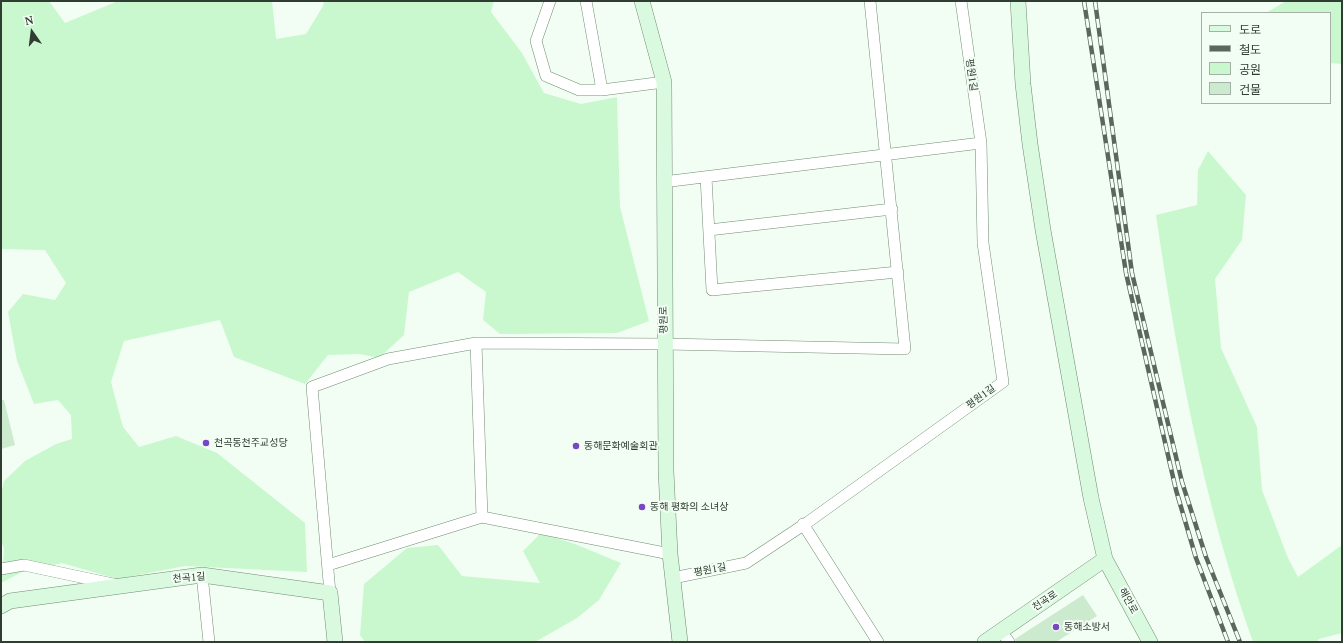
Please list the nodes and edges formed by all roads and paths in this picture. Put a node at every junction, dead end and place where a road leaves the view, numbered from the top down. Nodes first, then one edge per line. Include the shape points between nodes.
1 (550, 1) edge
2 (586, 1) edge
3 (642, 1) edge
4 (870, 1) edge
5 (961, 1) edge
6 (1018, 1) edge
7 (664, 82) junction
8 (602, 90) junction
9 (981, 143) junction
10 (887, 155) junction
11 (706, 177) junction
12 (663, 182) junction
13 (892, 209) junction
14 (709, 230) junction
15 (898, 272) junction
16 (476, 343) junction
17 (664, 344) junction
18 (482, 516) junction
19 (803, 524) junction
20 (670, 554) junction
21 (1105, 559) junction
22 (328, 565) junction
23 (1, 569) edge
24 (202, 575) junction
25 (673, 578) junction
26 (121, 586) junction
27 (330, 593) junction
28 (1, 606) edge
29 (1005, 636) edge
30 (209, 642) edge
31 (335, 642) edge
32 (680, 642) edge
33 (878, 642) edge
34 (985, 642) edge
35 (1150, 642) edge

1 - 8 street via 536,41 546,76 579,90
2 - 8 street
3 - 7 street, 평원로
4 - 10 street
5 - 9 street, 평원1길
6 - 21 street, 해안로 via 1023,84 1043,230 1091,498
7 - 8 street
7 - 12 street, 평원로
9 - 10 street
9 - 19 street, 평원1길 via 983,243 1003,382
10 - 11 street
10 - 13 street
11 - 12 street
11 - 14 street
12 - 17 street, 평원로
13 - 14 street
13 - 15 street
14 - 15 street via 712,290
15 - 17 street via 906,349
16 - 17 street
16 - 18 street
16 - 22 street via 388,359 312,387
17 - 20 street, 평원로
18 - 20 street
18 - 22 street
19 - 25 street, 평원1길 via 746,563
19 - 33 street
20 - 25 street, 평원로
21 - 29 street, 천곡로
21 - 35 street, 해안로
22 - 27 street
23 - 26 street via 24,566
24 - 26 street, 천곡1길
24 - 27 street, 천곡1길
24 - 30 street
25 - 32 street, 평원로
26 - 28 street, 천곡1길 via 10,601
27 - 31 street
29 - 34 street, 천곡로

